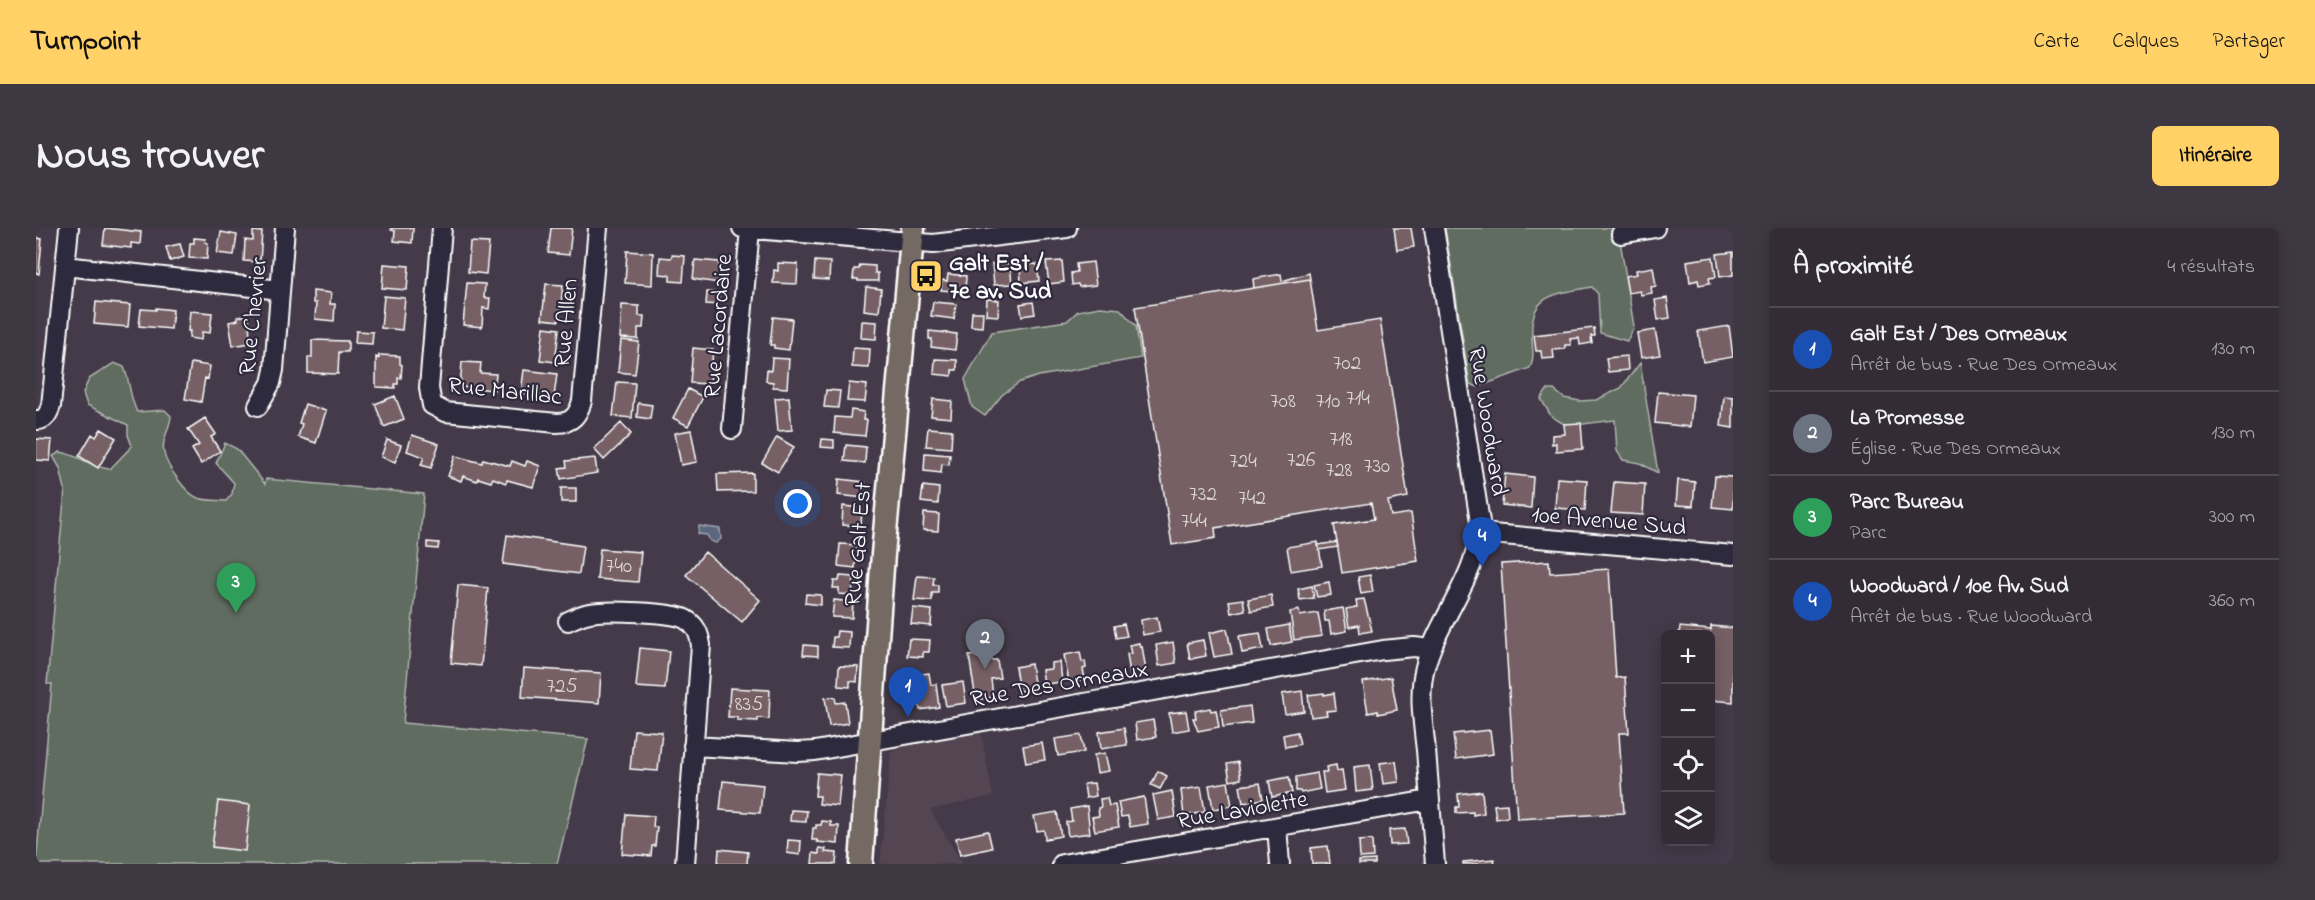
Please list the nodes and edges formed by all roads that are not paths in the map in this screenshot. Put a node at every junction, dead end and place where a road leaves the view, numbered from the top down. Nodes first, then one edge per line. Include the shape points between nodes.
1 (69, 228) edge
2 (285, 228) edge
3 (442, 228) edge
4 (598, 228) edge
5 (742, 228) edge
6 (1067, 228) edge
7 (1434, 228) edge
8 (1655, 228) edge
9 (750, 229) edge
10 (1621, 234) dead end
11 (912, 235) edge
12 (65, 266) junction
13 (280, 290) junction
14 (258, 406) dead end
15 (42, 418) edge
16 (573, 419) joint
17 (732, 429) dead end
18 (1480, 533) junction
19 (1733, 555) edge
20 (568, 621) dead end
21 (1431, 649) junction
22 (871, 741) junction
23 (693, 746) junction
24 (1430, 800) junction
25 (1277, 827) junction
26 (685, 864) edge
27 (861, 864) edge
28 (1062, 864) edge
29 (1280, 864) edge
30 (1435, 864) edge

1 - 12 street
2 - 13 street, Rue Chevrier
3 - 16 street, Rue Marillac via 429,388 432,405 445,412 557,423
4 - 16 street, Rue Allen via 582,402
5 - 9 street
6 - 11 street via 946,243
7 - 18 street, Rue Woodward
8 - 10 street
9 - 11 street
9 - 17 street, Rue Lacordaire
11 - 22 main road, Rue Galt Est via 883,555
12 - 13 street
12 - 15 street via 51,406
13 - 14 street, Rue Chevrier via 274,370
18 - 19 street, 10e Avenue Sud
18 - 21 street, Rue Woodward via 1464,580
20 - 23 street via 591,613 650,614 679,616 696,627 701,645
21 - 22 street, Rue Des Ormeaux via 1383,650
21 - 24 street, Rue Woodward via 1422,705
22 - 23 street, Rue Des Ormeaux via 798,752
22 - 27 main road, Rue Galt Est
23 - 26 street
24 - 25 street, Rue Laviolette
24 - 30 street, Rue Woodward
25 - 28 street, Rue Laviolette
25 - 29 street

